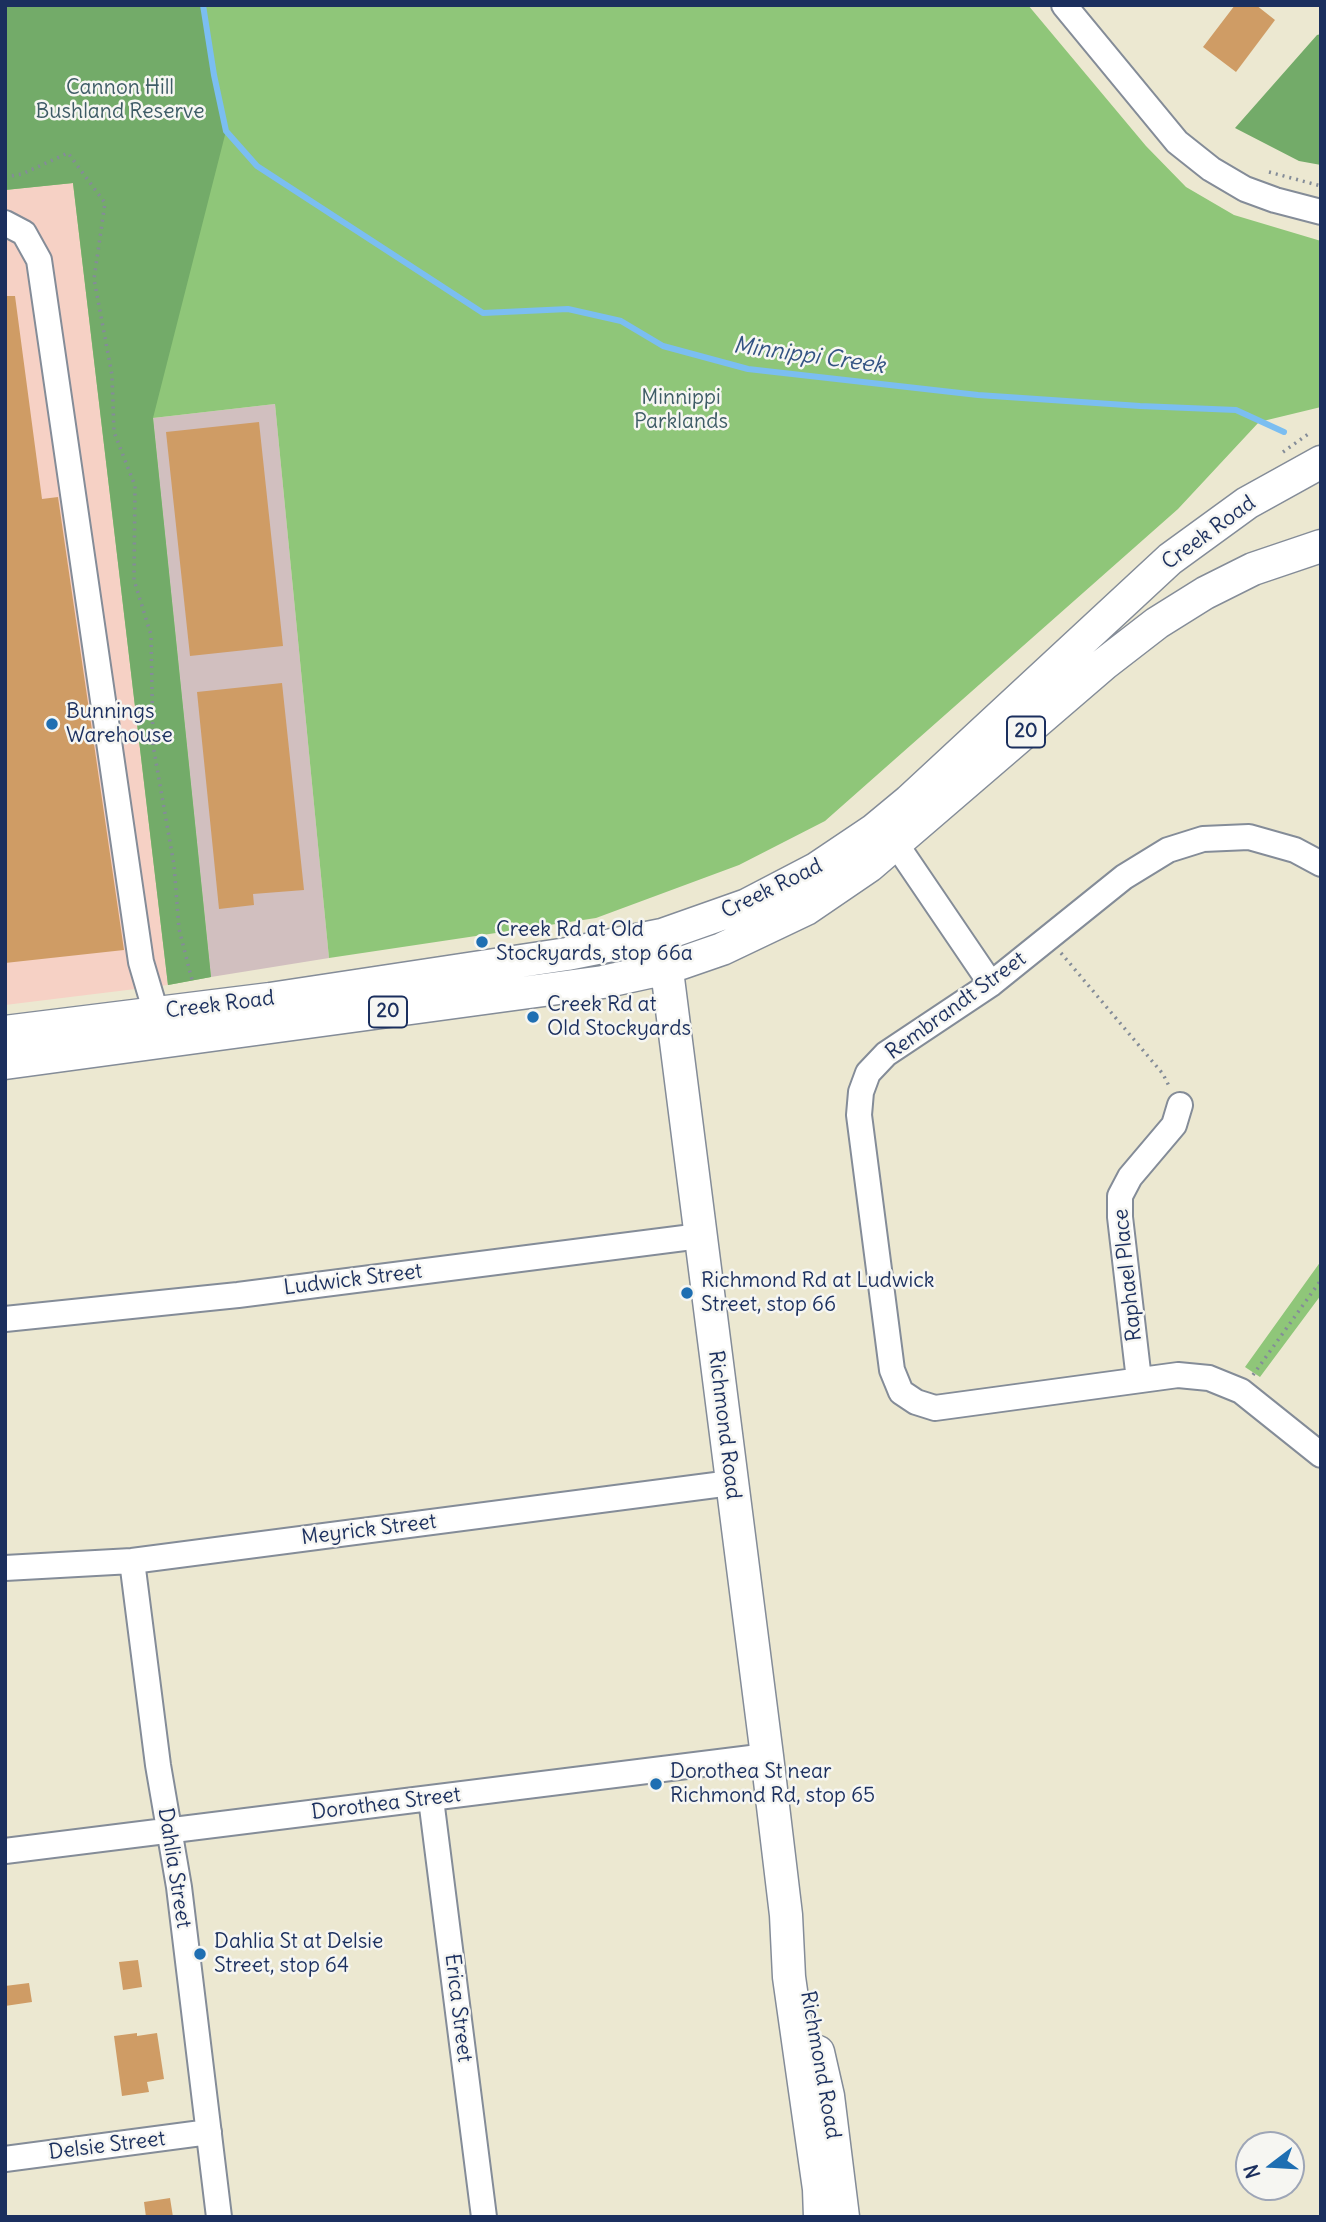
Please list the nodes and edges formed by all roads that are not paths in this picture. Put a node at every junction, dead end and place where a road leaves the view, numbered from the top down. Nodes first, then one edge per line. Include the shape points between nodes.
1 (1064, 5) edge
2 (1321, 212) edge
3 (5, 223) edge
4 (1321, 463) edge
5 (1321, 546) edge
6 (1170, 559) junction
7 (1205, 593) junction
8 (896, 844) junction
9 (1321, 864) edge
10 (662, 935) junction
11 (667, 968) junction
12 (991, 984) junction
13 (156, 1013) junction
14 (5, 1032) edge
15 (5, 1063) edge
16 (1180, 1105) road end
17 (700, 1236) junction
18 (5, 1320) edge
19 (1139, 1380) junction
20 (1321, 1455) edge
21 (731, 1483) junction
22 (132, 1561) junction
23 (5, 1568) edge
24 (767, 1756) junction
25 (431, 1799) junction
26 (168, 1830) junction
27 (5, 1852) edge
28 (786, 1915) junction
29 (209, 2132) junction
30 (834, 2144) junction
31 (5, 2159) edge
32 (219, 2217) edge
33 (484, 2217) edge
34 (820, 2217) edge
35 (830, 2217) edge
36 (842, 2217) edge

1 - 2 street via 1185,149 1245,188
3 - 13 street via 24,233 39,260 141,962
4 - 6 main road, Creek Road / 20 via 1247,503
5 - 7 main road, Creek Road / 20 via 1253,569
6 - 7 main road via 1195,573
6 - 10 main road, Creek Road / 20 via 874,830 783,888
7 - 8 main road, Creek Road / 20 via 1104,664
8 - 11 main road, Creek Road / 20 via 837,889 787,919
8 - 12 street
9 - 12 street, Rembrandt Street via 1295,850 1249,837 1203,839 1168,850 1124,877
10 - 11 main road, Richmond Road
10 - 13 main road, Creek Road / 20 via 553,956
11 - 15 main road, Creek Road / 20 via 572,987
11 - 17 main road, Richmond Road
12 - 19 street, Rembrandt Street via 886,1054 868,1073 861,1092 859,1115 892,1370 901,1392 935,1408
13 - 14 main road, Creek Road / 20
16 - 19 street, Raphael Place via 1174,1125 1130,1177 1120,1196
17 - 18 street, Ludwick Street
17 - 21 main road, Richmond Road
19 - 20 street, Rembrandt Street via 1178,1375 1209,1378 1241,1391
21 - 22 street, Meyrick Street
21 - 24 main road, Richmond Road
22 - 23 street, Meyrick Street
22 - 26 street, Dahlia Street
24 - 25 street, Dorothea Street
24 - 28 main road, Richmond Road
25 - 26 street, Dorothea Street
25 - 33 street, Erica Street
26 - 27 street, Dorothea Street
26 - 29 street, Dahlia Street
28 - 30 main road, Richmond Road via 802,1966
28 - 34 main road, Richmond Road via 789,1977
29 - 31 street, Delsie Street
29 - 32 street, Dahlia Street
30 - 35 main road via 824,2149
30 - 36 main road, Richmond Road

